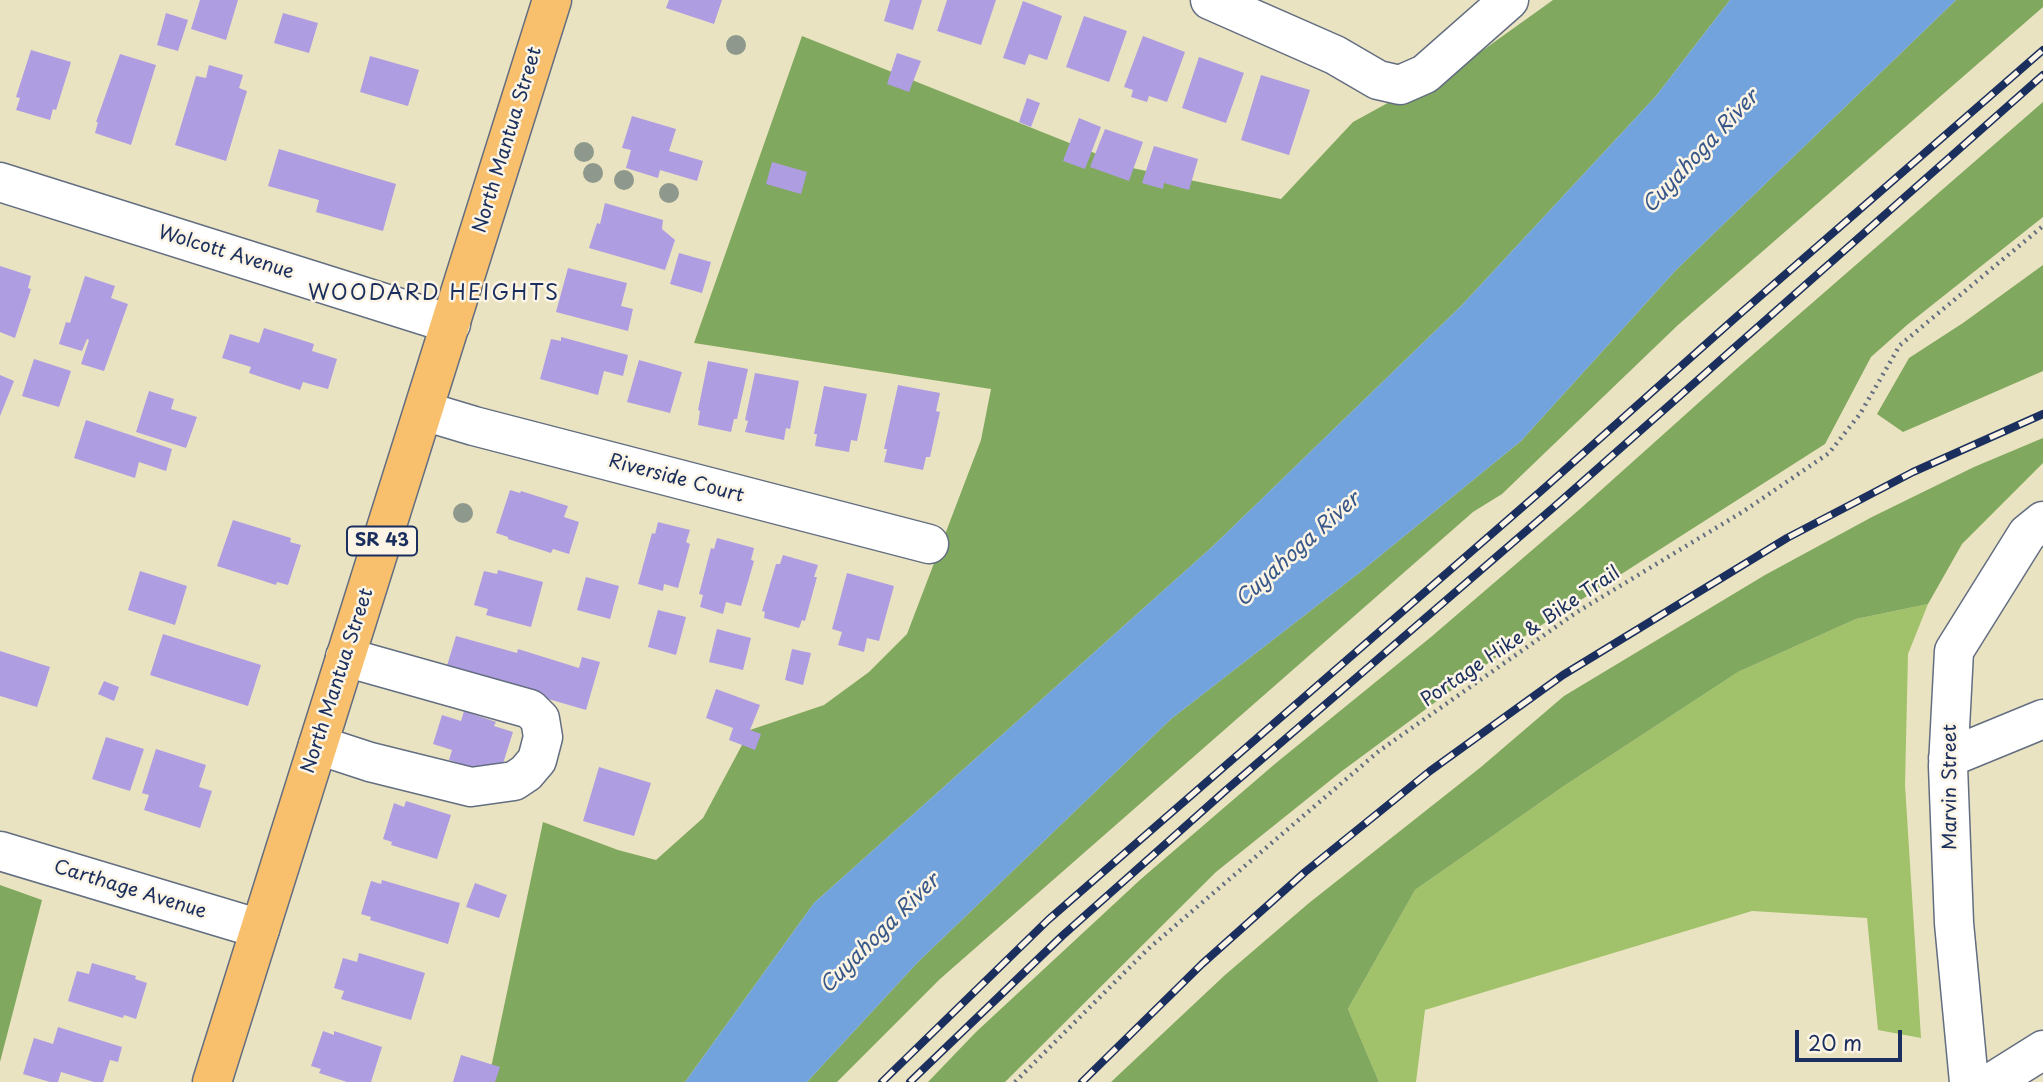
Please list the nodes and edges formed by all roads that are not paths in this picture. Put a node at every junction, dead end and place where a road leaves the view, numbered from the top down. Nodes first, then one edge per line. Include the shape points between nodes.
1 (552, 0) edge
2 (1210, 0) edge
3 (1509, 0) edge
4 (0, 182) edge
5 (451, 324) junction
6 (424, 411) junction
7 (2043, 521) edge
8 (929, 544) dead end
9 (345, 657) junction
10 (2043, 719) edge
11 (318, 745) junction
12 (1948, 758) junction
13 (0, 851) edge
14 (260, 929) junction
15 (2043, 1050) edge
16 (212, 1082) edge
17 (1969, 1082) edge
18 (1993, 1082) edge

1 - 5 main road, North Mantua Street / SR 43
2 - 3 street via 1335,55 1378,80 1400,85 1425,74
4 - 5 street, Wolcott Avenue
5 - 6 main road, North Mantua Street / SR 43
6 - 8 street, Riverside Court
6 - 9 main road, North Mantua Street / SR 43
7 - 12 street, Marvin Street via 2026,534 1954,651
9 - 11 main road, North Mantua Street / SR 43
9 - 11 street via 530,709 540,719 543,737 537,760 514,781 471,787
10 - 12 street
11 - 14 main road, North Mantua Street / SR 43
12 - 17 street, Marvin Street via 1954,923
13 - 14 street, Carthage Avenue
14 - 16 main road, North Mantua Street / SR 43
15 - 18 street

